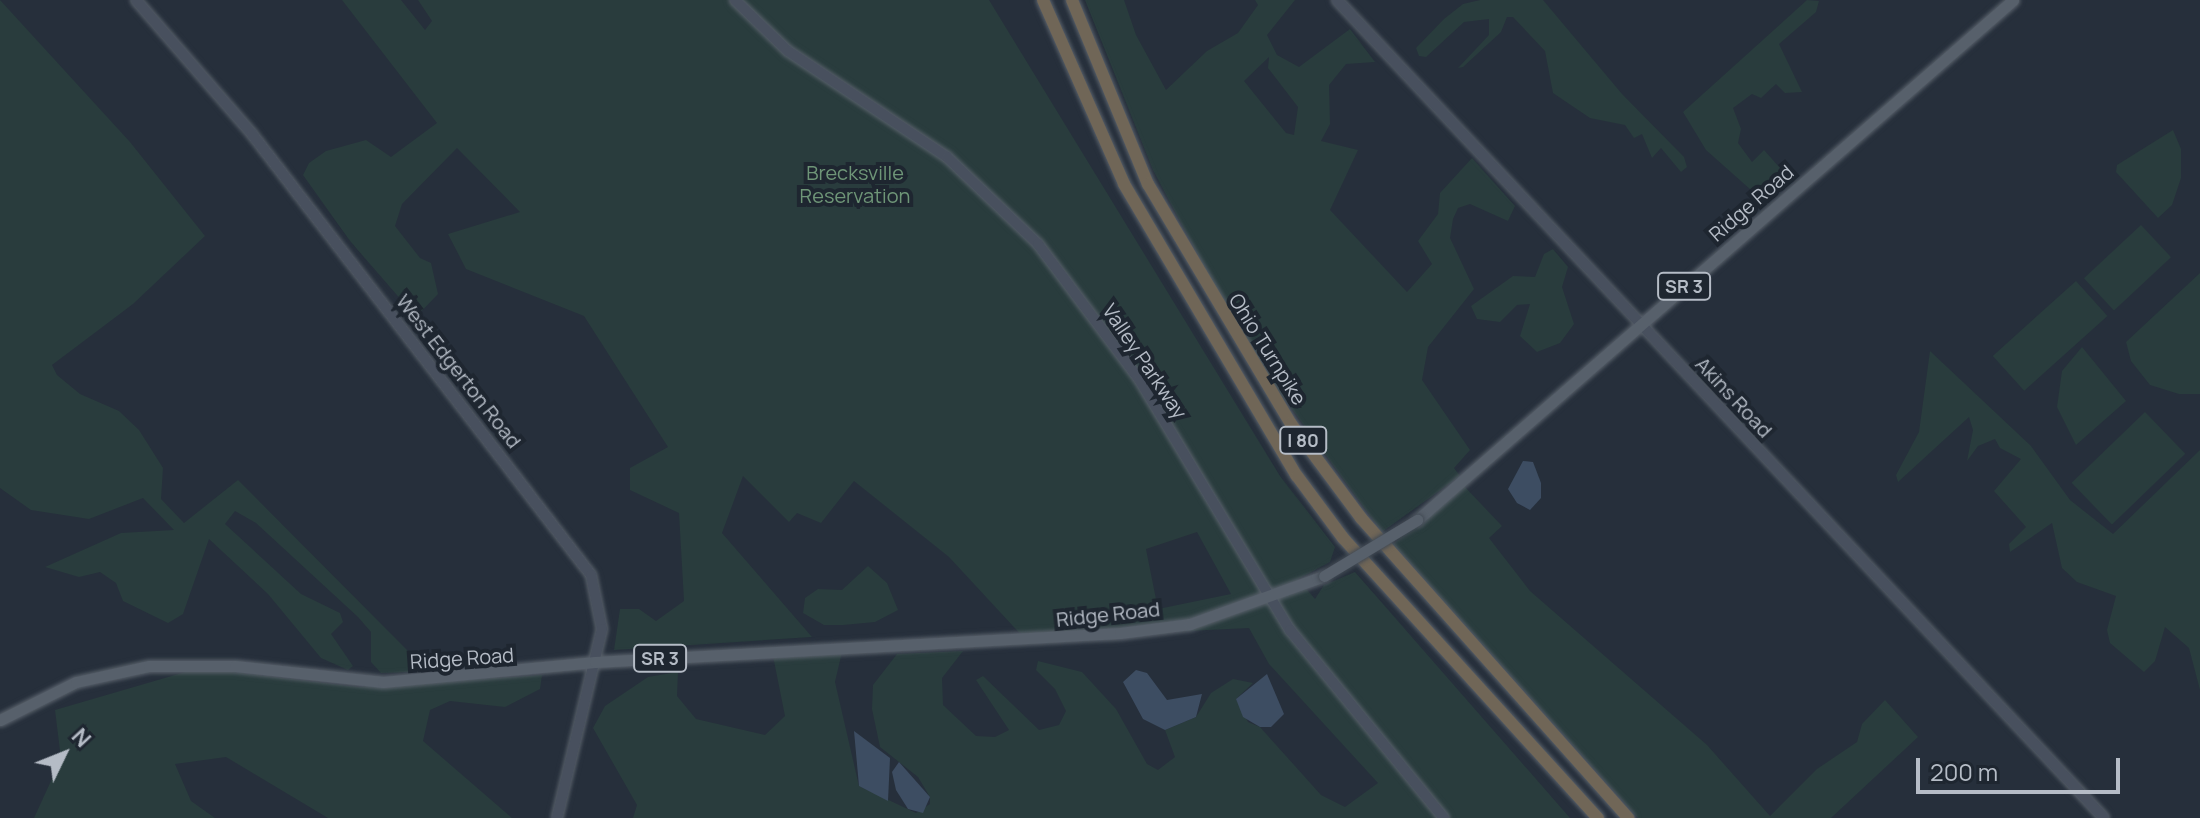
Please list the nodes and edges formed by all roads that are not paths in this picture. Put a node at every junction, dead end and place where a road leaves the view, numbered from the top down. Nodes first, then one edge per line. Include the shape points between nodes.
1 (136, 0) edge
2 (735, 0) edge
3 (1043, 0) edge
4 (1072, 0) edge
5 (1337, 0) edge
6 (2013, 0) edge
7 (1640, 324) junction
8 (1270, 598) junction
9 (595, 662) junction
10 (0, 720) edge
11 (557, 818) edge
12 (1444, 818) edge
13 (1598, 818) edge
14 (1628, 818) edge
15 (2104, 818) edge

1 - 9 street, West Edgerton Road via 252,134 576,551 599,597 602,629
2 - 8 street, Valley Parkway via 788,51 947,157 1038,244 1139,379
3 - 13 highway, Ohio Turnpike / I 80 via 1124,184 1297,476 1343,538
4 - 14 highway, Ohio Turnpike / I 80 via 1148,184 1291,424 1361,518
5 - 7 street, Akins Road
6 - 7 main road, Ridge Road / SR 3
7 - 8 main road, Ridge Road / SR 3, bridge via 1417,520 1324,576
7 - 15 street, Akins Road
8 - 9 main road, Ridge Road / SR 3 via 1190,624 1120,633
8 - 12 street, Valley Parkway via 1312,661
9 - 10 main road, Ridge Road / SR 3 via 383,682 178,663 76,682
9 - 11 street, West Edgerton Road

